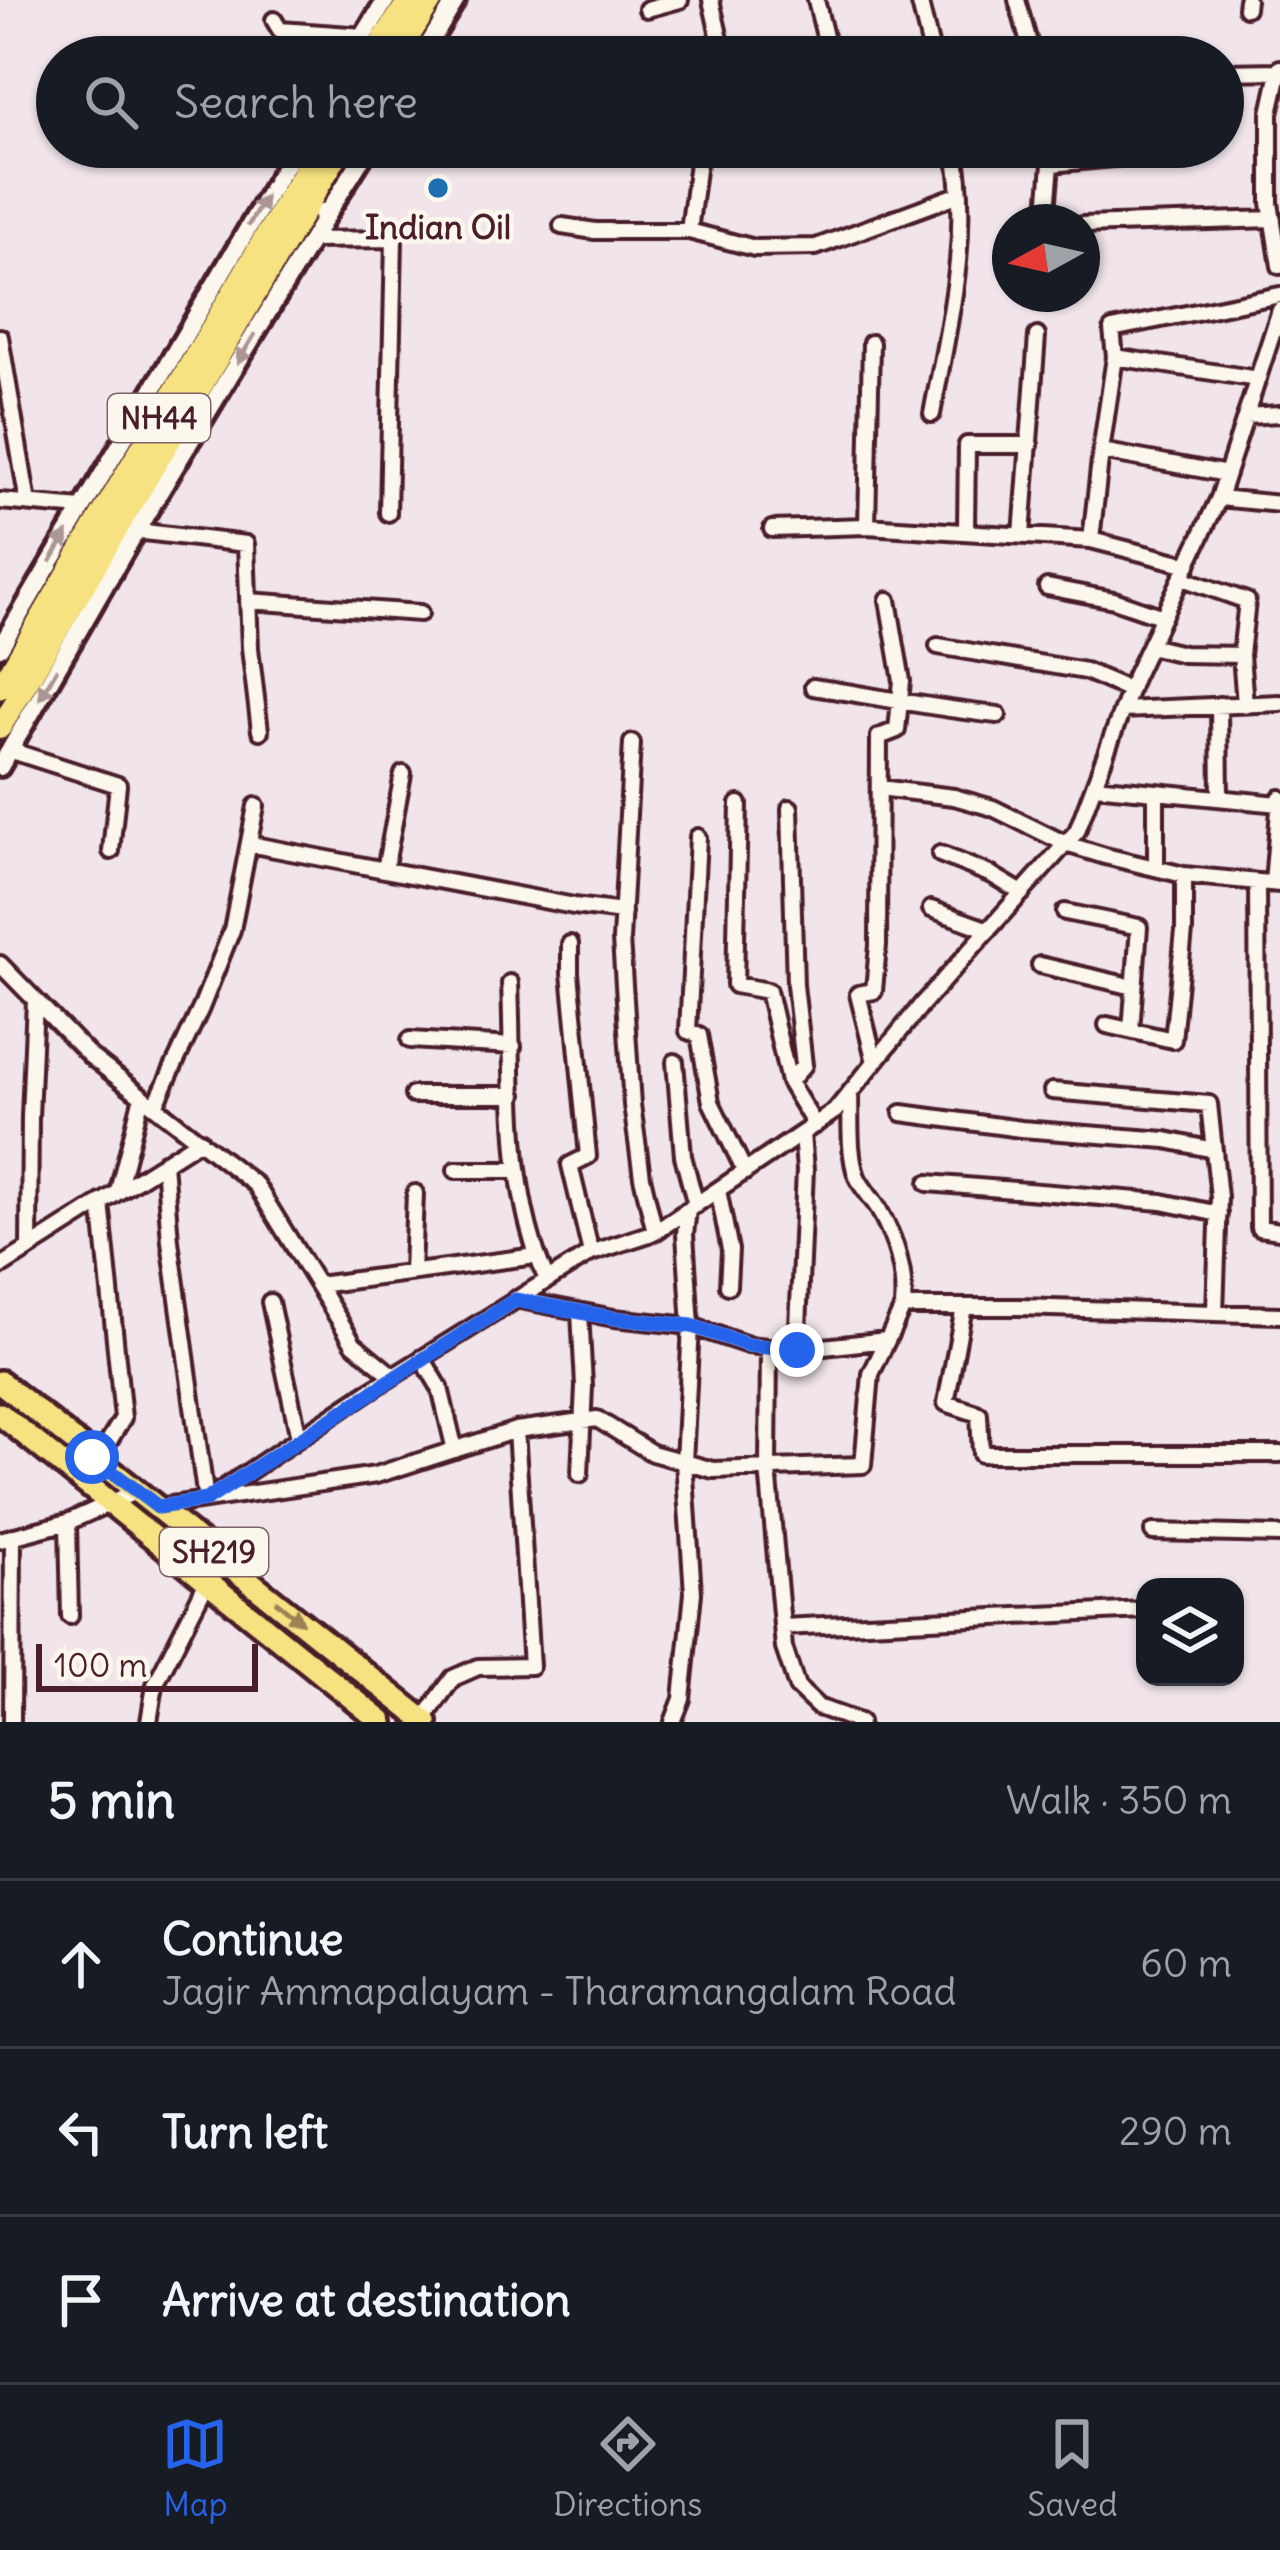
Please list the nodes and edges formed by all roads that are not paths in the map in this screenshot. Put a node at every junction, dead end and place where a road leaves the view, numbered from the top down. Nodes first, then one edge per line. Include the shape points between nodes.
1 (386, 0) edge
2 (409, 0) edge
3 (432, 0) edge
4 (456, 0) edge
5 (680, 0) edge
6 (711, 0) edge
7 (816, 0) edge
8 (919, 0) edge
9 (1017, 0) edge
10 (647, 9) dead end
11 (274, 20) dead end
12 (308, 36) edge
13 (380, 36) edge
14 (386, 36) edge
15 (393, 36) edge
16 (400, 36) edge
17 (719, 36) edge
18 (825, 36) edge
19 (928, 36) edge
20 (1027, 36) edge
21 (1280, 69) edge
22 (1244, 71) edge
23 (284, 168) edge
24 (306, 168) edge
25 (329, 168) edge
26 (355, 168) edge
27 (697, 168) edge
28 (958, 168) edge
29 (1051, 168) edge
30 (960, 194) junction
31 (1048, 204) edge
32 (1273, 219) junction
33 (1100, 224) edge
34 (562, 226) dead end
35 (689, 231) junction
36 (305, 234) junction
37 (1280, 266) edge
38 (1280, 295) edge
39 (1280, 310) edge
40 (1037, 336) dead end
41 (0, 338) edge
42 (1275, 339) edge
43 (872, 343) dead end
44 (1115, 357) junction
45 (1258, 379) junction
46 (932, 414) dead end
47 (1280, 414) edge
48 (1246, 416) junction
49 (1030, 445) junction
50 (1101, 451) junction
51 (1227, 474) junction
52 (1220, 498) junction
53 (0, 501) edge
54 (28, 503) junction
55 (1280, 504) edge
56 (82, 508) junction
57 (388, 513) dead end
58 (867, 526) junction
59 (772, 529) dead end
60 (966, 530) junction
61 (136, 531) junction
62 (1022, 535) junction
63 (1091, 540) junction
64 (1185, 572) junction
65 (1047, 587) dead end
66 (888, 600) dead end
67 (248, 601) junction
68 (420, 613) dead end
69 (1163, 617) junction
70 (938, 646) dead end
71 (1150, 646) junction
72 (0, 648) edge
73 (1241, 655) junction
74 (813, 687) dead end
75 (0, 688) edge
76 (1130, 690) junction
77 (900, 700) junction
78 (1280, 703) edge
79 (1245, 704) junction
80 (1219, 705) junction
81 (1123, 710) junction
82 (998, 715) dead end
83 (0, 728) edge
84 (260, 731) dead end
85 (632, 743) dead end
86 (5, 758) edge
87 (403, 774) dead end
88 (1094, 786) junction
89 (879, 788) junction
90 (1156, 792) junction
91 (1220, 798) junction
92 (1280, 801) edge
93 (740, 804) dead end
94 (256, 806) dead end
95 (790, 808) dead end
96 (698, 837) dead end
97 (249, 844) junction
98 (1066, 844) junction
99 (111, 851) dead end
100 (940, 854) dead end
101 (1156, 868) junction
102 (385, 870) junction
103 (1184, 874) junction
104 (1270, 883) edge
105 (1022, 893) junction
106 (932, 909) dead end
107 (623, 912) junction
108 (1065, 912) dead end
109 (989, 930) junction
110 (570, 944) dead end
111 (0, 964) edge
112 (1040, 965) dead end
113 (510, 983) dead end
114 (1134, 987) junction
115 (35, 1000) junction
116 (1107, 1024) dead end
117 (1131, 1030) junction
118 (410, 1040) dead end
119 (512, 1046) junction
120 (675, 1062) dead end
121 (875, 1062) junction
122 (789, 1082) junction
123 (1052, 1090) dead end
124 (850, 1093) junction
125 (413, 1095) dead end
126 (514, 1095) junction
127 (142, 1096) junction
128 (155, 1106) junction
129 (902, 1113) dead end
130 (808, 1129) junction
131 (200, 1140) junction
132 (1214, 1150) junction
133 (164, 1162) junction
134 (456, 1170) dead end
135 (517, 1170) junction
136 (745, 1172) junction
137 (928, 1183) dead end
138 (718, 1190) junction
139 (118, 1191) junction
140 (415, 1193) dead end
141 (100, 1202) junction
142 (692, 1208) junction
143 (1219, 1214) junction
144 (655, 1232) junction
145 (1280, 1232) edge
146 (29, 1248) junction
147 (591, 1253) junction
148 (536, 1256) junction
149 (0, 1267) edge
150 (412, 1272) junction
151 (547, 1280) junction
152 (318, 1286) junction
153 (728, 1286) dead end
154 (515, 1300) junction
155 (270, 1301) dead end
156 (903, 1307) junction
157 (964, 1307) junction
158 (580, 1312) junction
159 (1215, 1313) junction
160 (1280, 1315) edge
161 (692, 1326) junction
162 (887, 1340) junction
163 (769, 1348) junction
164 (797, 1350) junction
165 (422, 1358) junction
166 (394, 1376) junction
167 (0, 1382) edge
168 (0, 1414) edge
169 (583, 1421) junction
170 (516, 1430) junction
171 (299, 1438) junction
172 (455, 1450) junction
173 (1280, 1454) edge
174 (92, 1457) junction
175 (685, 1462) junction
176 (768, 1468) junction
177 (580, 1474) dead end
178 (136, 1491) junction
179 (206, 1500) junction
180 (109, 1503) junction
181 (158, 1507) junction
182 (68, 1522) junction
183 (1153, 1532) dead end
184 (1280, 1535) edge
185 (6, 1538) edge
186 (208, 1580) junction
187 (1136, 1610) edge
188 (70, 1616) dead end
189 (782, 1627) junction
190 (6, 1687) edge
191 (425, 1721) edge
192 (12, 1722) edge
193 (149, 1722) edge
194 (382, 1722) edge
195 (673, 1722) edge
196 (860, 1722) edge

1 - 13 street
2 - 14 main road
3 - 15 main road
4 - 16 street
5 - 10 street
6 - 17 street
7 - 18 street
8 - 19 street
9 - 20 street
11 - 12 street via 280,30
21 - 22 street
21 - 32 street via 1270,113
56 -> 23 street
24 - 75 main road, NH44
25 - 36 main road, NH44
26 - 36 street
27 - 35 street
28 - 30 street
29 - 31 street
30 - 35 street via 816,247 755,248
30 - 46 street via 956,279
32 - 33 street
32 - 37 street
34 - 35 street
36 - 57 street via 394,239
36 -> 61 street
36 - 83 main road, NH44
38 - 44 street via 1112,329
39 - 42 street
40 - 49 street
41 - 54 street
42 - 45 street
43 - 58 street
44 - 45 street
44 - 50 street
45 - 48 street
47 - 48 street
48 - 51 street
49 - 60 street via 967,445
49 - 62 street
50 - 51 street
50 - 63 street
51 - 52 street
52 - 55 street
52 - 64 street
53 - 54 street
54 - 56 street
72 -> 56 street
58 - 59 street
58 - 60 street
60 - 62 street
61 - 67 street via 247,544
61 -> 86 street
62 - 63 street
63 - 64 street
64 - 69 street
64 - 73 street via 1247,602
65 - 69 street
66 - 77 street
67 - 68 street
67 - 84 street
69 - 71 street
70 - 76 street via 1084,671
71 - 73 street
71 - 76 street
73 - 79 street
74 - 77 street
76 - 81 street
77 - 82 street
77 - 89 street via 897,730 879,736
78 - 79 street
79 - 80 street
80 - 81 street
80 - 91 street
81 - 88 street
85 - 107 street
86 - 99 street via 118,785
87 - 102 street
88 - 90 street
88 - 98 street
89 - 98 street via 993,808
89 - 121 street via 874,991 858,994
90 - 91 street
90 - 101 street
91 - 92 street
92 - 104 street
93 - 122 street via 735,985 768,991
94 - 97 street
95 - 122 street via 804,1065
96 - 136 street via 688,1031 699,1035 711,1102
97 - 102 street
97 - 128 street via 232,930
98 - 101 street
98 - 105 street
100 - 105 street
101 - 103 street
102 - 107 street
103 - 104 street
103 - 117 street via 1173,1040
104 - 145 street via 1259,1228
105 - 109 street
106 - 109 street
107 - 144 street via 632,1105
108 - 114 street via 1139,927
109 - 121 street
110 - 147 street via 588,1156 570,1165
111 - 115 street
112 - 114 street
113 - 119 street
114 - 117 street
115 - 127 street
115 - 146 street
116 - 117 street
118 - 119 street
119 - 126 street
120 - 142 street
121 - 124 street
122 - 130 street
123 - 132 street via 1209,1104
124 - 130 street
124 - 156 street via 858,1179 901,1256
125 - 126 street
126 - 135 street
127 - 128 street
127 - 139 street
128 - 131 street
129 - 132 street
130 - 136 street
130 - 164 street
131 - 133 street
131 - 152 street via 256,1185
132 - 143 street
133 - 139 street
133 - 179 street
134 - 135 street
135 - 148 street
136 - 138 street
137 - 143 street
138 - 142 street
138 - 153 street
139 - 141 street
140 - 150 street
141 - 146 street
141 - 174 street via 123,1418
142 - 144 street
142 - 161 street via 685,1234
143 - 159 street
144 - 147 street
146 - 149 street
147 - 151 street
148 - 150 street
148 - 151 street
150 - 152 street
151 - 154 street
152 - 166 street via 354,1343
154 - 158 street
154 - 165 street
155 - 171 street
156 - 157 street
156 - 162 street
157 - 159 street
157 - 173 street via 946,1403 979,1414 981,1454
158 - 161 street
158 - 169 street
159 - 160 street
161 - 163 street
161 - 175 street
162 - 164 street
162 - 176 street via 871,1374 862,1466
163 - 164 street
163 - 176 street
165 - 166 street
165 - 172 street via 440,1388
166 - 171 street
167 - 174 main road, SH219
168 - 180 main road, SH219
169 - 170 street
169 - 175 street via 598,1419 652,1453
169 - 177 street
170 - 172 street
170 - 191 street via 531,1666 478,1667 453,1678
171 - 179 street
172 - 179 street via 376,1475
174 - 178 main road, SH219
175 - 176 street
175 - 195 street via 693,1593
176 - 189 street
178 - 180 street
178 - 181 main road, SH219
179 - 181 street
180 - 182 street
180 - 186 main road, SH219
181 -> 191 main road, SH219
182 - 185 street
182 - 188 street
183 - 184 street
185 - 190 street
186 - 193 street via 155,1685
186 - 194 main road, SH219
187 - 189 street
189 - 196 street via 797,1688 818,1707
190 - 192 street

